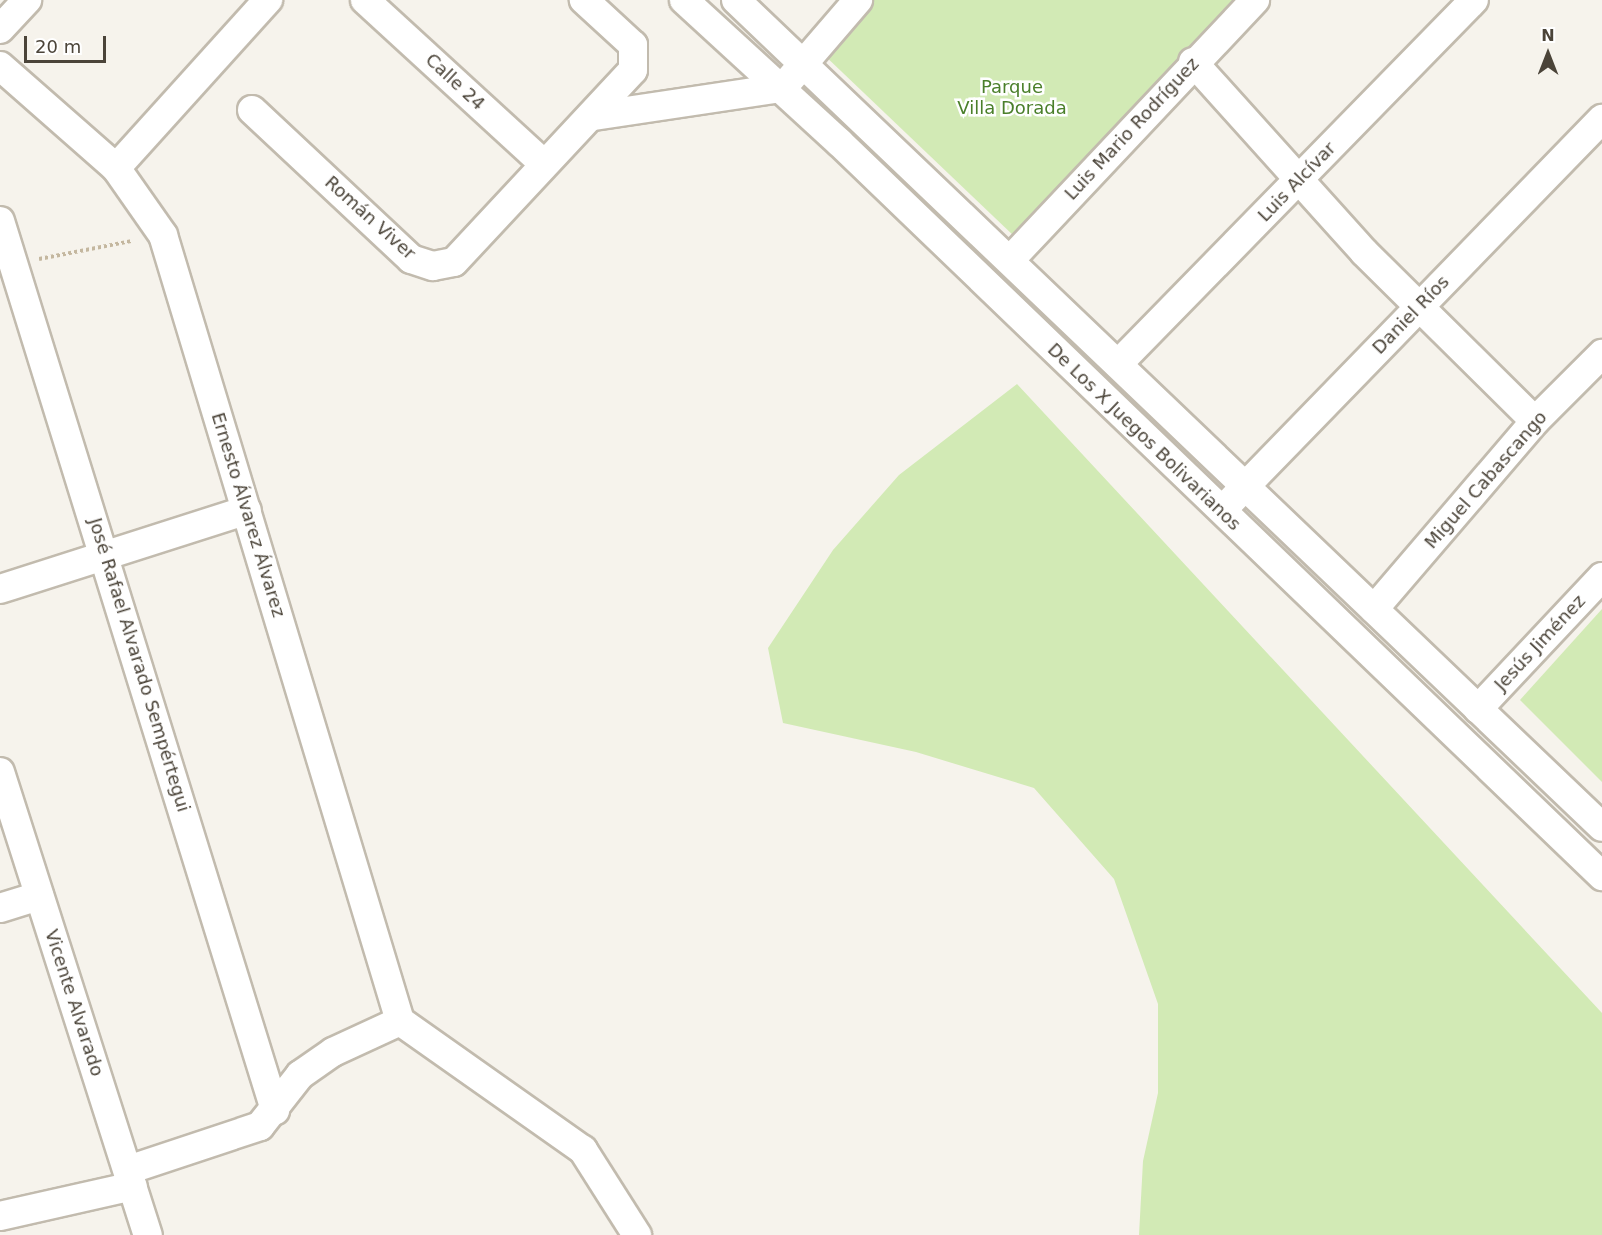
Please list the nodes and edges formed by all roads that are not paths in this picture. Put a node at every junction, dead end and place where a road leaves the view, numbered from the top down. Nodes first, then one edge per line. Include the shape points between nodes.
1 (27, 0) edge
2 (268, 0) edge
3 (365, 0) edge
4 (584, 0) edge
5 (684, 0) edge
6 (736, 0) edge
7 (858, 0) edge
8 (1255, 0) edge
9 (1474, 0) edge
10 (0, 29) edge
11 (1193, 62) junction
12 (803, 64) junction
13 (0, 66) edge
14 (781, 88) junction
15 (252, 110) dead end
16 (593, 116) junction
17 (1602, 119) edge
18 (544, 165) junction
19 (116, 168) junction
20 (1299, 181) junction
21 (0, 221) edge
22 (1011, 260) junction
23 (8, 267) edge
24 (1418, 308) junction
25 (1602, 354) edge
26 (1119, 363) junction
27 (1535, 421) junction
28 (1246, 487) junction
29 (247, 510) junction
30 (1220, 511) junction
31 (106, 557) junction
32 (1602, 577) edge
33 (0, 589) edge
34 (1374, 609) junction
35 (1478, 709) junction
36 (0, 772) edge
37 (1602, 827) edge
38 (1602, 876) edge
39 (39, 896) junction
40 (0, 909) edge
41 (400, 1021) junction
42 (275, 1110) junction
43 (131, 1178) junction
44 (0, 1216) edge
45 (148, 1235) edge
46 (637, 1235) edge

1 - 10 street
2 - 19 street
3 - 18 street, Calle 24
4 - 16 street, Román Viver via 633,45 637,58 633,70
5 - 14 street, De Los X Juegos Bolivarianos
6 - 12 street, De Los X Juegos Bolivarianos
7 - 12 street
8 - 11 street, Luis Mario Rodríguez
9 - 20 street, Luis Alcívar
11 - 20 street
11 - 22 street, Luis Mario Rodríguez
12 - 14 street
12 - 22 street, De Los X Juegos Bolivarianos
13 - 19 street, Ernesto Álvarez Álvarez
14 - 16 street
14 - 30 street, De Los X Juegos Bolivarianos
15 - 18 street, Román Viver via 411,260 433,266 454,262
16 - 18 street, Román Viver
17 - 24 street, Daniel Ríos
19 - 29 street, Ernesto Álvarez Álvarez via 163,235
20 - 24 street
20 - 26 street, Luis Alcívar
21 - 23 street, José Rafael Alvarado Sempértegui
22 - 26 street, De Los X Juegos Bolivarianos
23 - 31 street, José Rafael Alvarado Sempértegui
24 - 27 street
24 - 28 street, Daniel Ríos
25 - 27 street, Miguel Cabascango
26 - 28 street, De Los X Juegos Bolivarianos
27 - 34 street, Miguel Cabascango
28 - 30 street, Daniel Ríos
28 - 34 street, De Los X Juegos Bolivarianos
29 - 31 street
29 - 41 street, Ernesto Álvarez Álvarez
30 - 38 street, De Los X Juegos Bolivarianos
31 - 33 street
31 - 42 street, José Rafael Alvarado Sempértegui
32 - 35 street, Jesús Jiménez
34 - 35 street, De Los X Juegos Bolivarianos
35 - 37 street, De Los X Juegos Bolivarianos
36 - 39 street, Vicente Alvarado
39 - 40 street
39 - 43 street, Vicente Alvarado
41 - 42 street via 333,1052 300,1075
41 - 46 street via 583,1150
42 - 43 street via 260,1126
43 - 44 street
43 - 45 street, Vicente Alvarado

